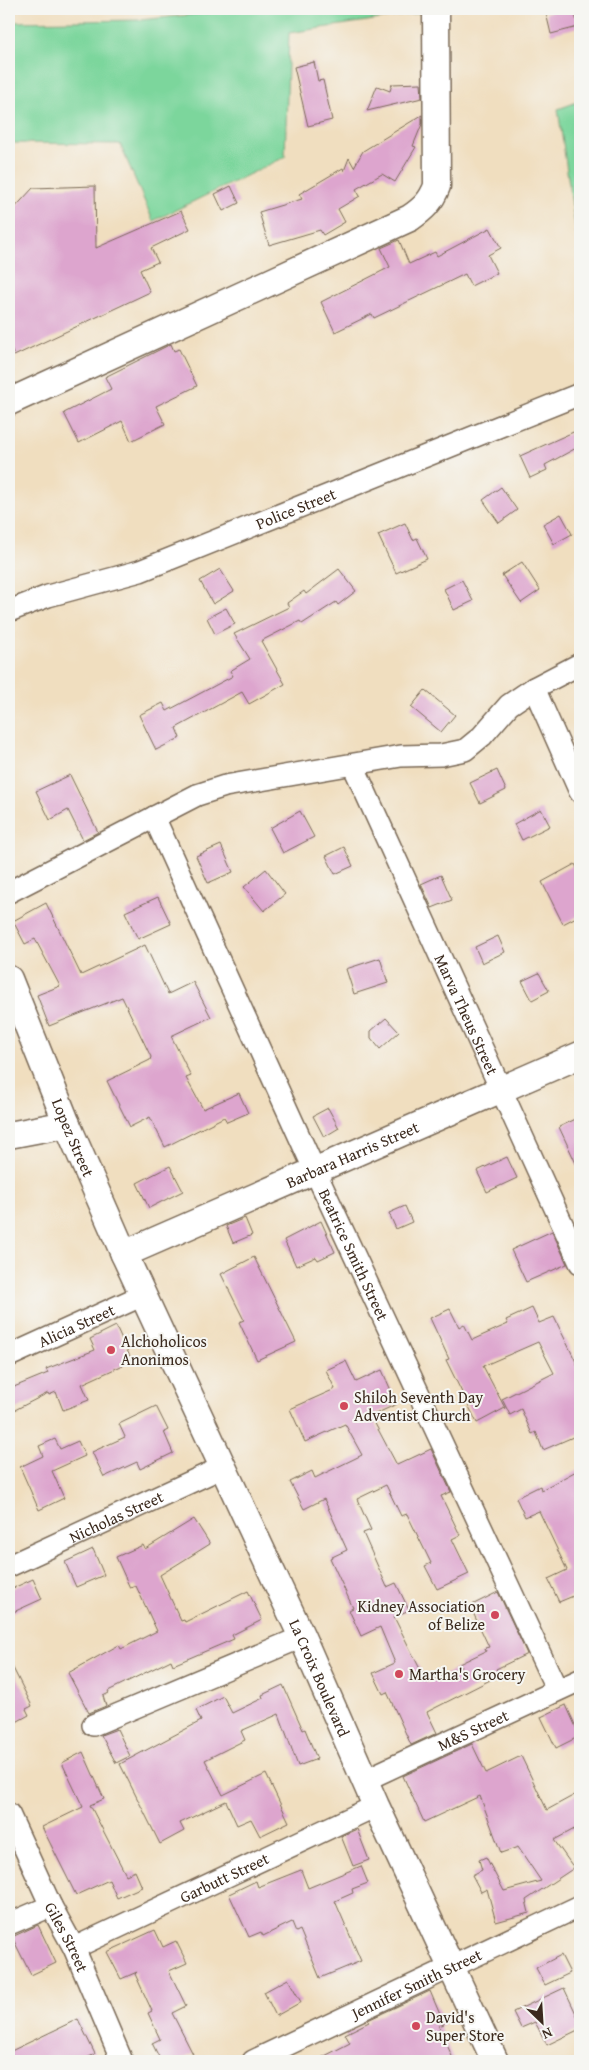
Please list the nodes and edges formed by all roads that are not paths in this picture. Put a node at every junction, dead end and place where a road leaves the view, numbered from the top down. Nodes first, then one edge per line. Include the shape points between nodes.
1 (436, 9) edge
2 (580, 394) edge
3 (9, 402) edge
4 (9, 611) edge
5 (580, 664) edge
6 (534, 688) junction
7 (353, 765) junction
8 (580, 792) edge
9 (154, 817) junction
10 (9, 892) edge
11 (9, 979) edge
12 (580, 1055) edge
13 (502, 1090) junction
14 (67, 1124) junction
15 (9, 1135) edge
16 (315, 1171) junction
17 (124, 1254) junction
18 (580, 1263) edge
19 (143, 1295) junction
20 (9, 1356) edge
21 (223, 1467) junction
22 (9, 1566) edge
23 (302, 1637) junction
24 (580, 1680) edge
25 (557, 1690) junction
26 (93, 1725) dead end
27 (365, 1780) junction
28 (376, 1806) junction
29 (9, 1814) edge
30 (50, 1906) junction
31 (580, 1906) edge
32 (9, 1924) edge
33 (74, 1948) junction
34 (451, 1969) junction
35 (122, 2061) edge
36 (253, 2061) edge
37 (495, 2061) edge

1 - 3 street via 437,186 423,209 410,218
2 - 4 street, Police Street via 140,571 48,596
5 - 6 street
6 - 7 street via 509,705 465,750 441,755 401,756
6 - 8 street
7 - 9 street via 225,786 196,795
7 - 13 street, Marva Theus Street
9 - 10 street
9 - 16 street, Beatrice Smith Street
11 - 14 street, Lopez Street
12 - 13 street, Barbara Harris Street
13 - 16 street, Barbara Harris Street
13 - 18 street, Marva Theus Street
14 - 15 street
14 - 17 street, Lopez Street
16 - 17 street, Barbara Harris Street
16 - 25 street, Beatrice Smith Street
17 - 19 street, Lopez Street
19 - 20 street, Alicia Street
19 - 21 street, La Croix Boulevard
21 - 22 street, Nicholas Street
21 - 23 street, La Croix Boulevard
23 - 26 street
23 - 27 street, La Croix Boulevard
24 - 25 street, M&S Street
25 - 27 street, M&S Street
27 - 28 street, La Croix Boulevard
28 - 33 street, Garbutt Street
28 - 34 street, La Croix Boulevard
29 - 30 street, Giles Street
30 - 32 street
30 - 33 street, Giles Street
31 - 34 street, Jennifer Smith Street
33 - 35 street, Giles Street
34 - 36 street, Jennifer Smith Street
34 - 37 street, La Croix Boulevard

